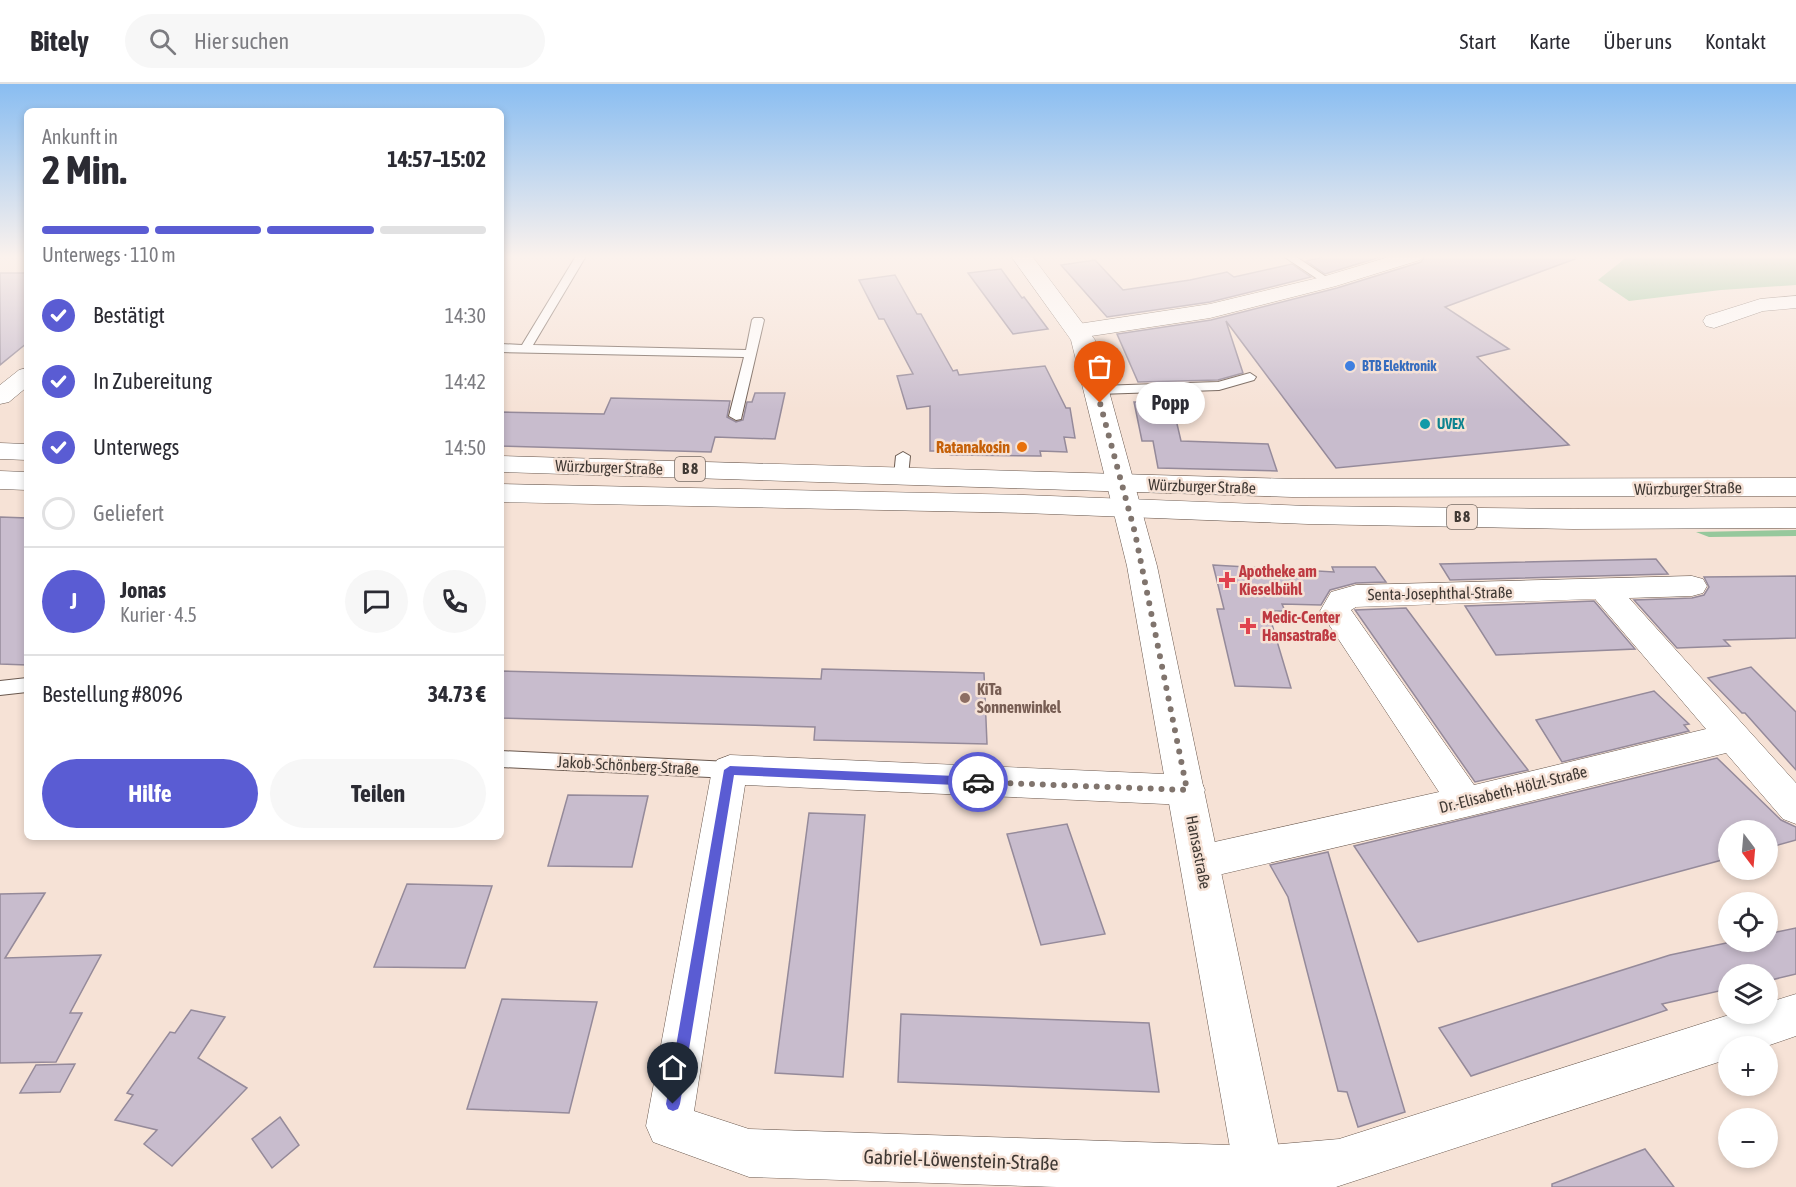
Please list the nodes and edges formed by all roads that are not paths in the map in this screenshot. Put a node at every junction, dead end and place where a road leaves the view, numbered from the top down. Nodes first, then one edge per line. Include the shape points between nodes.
1 (550, 307) edge
2 (1060, 307) edge
3 (1224, 307) edge
4 (1753, 307) edge
5 (758, 320) dead end
6 (1714, 321) dead end
7 (1078, 331) junction
8 (504, 348) edge
9 (525, 349) junction
10 (751, 354) junction
11 (24, 377) edge
12 (1250, 377) dead end
13 (1098, 390) junction
14 (0, 397) edge
15 (736, 416) dead end
16 (0, 451) edge
17 (24, 452) edge
18 (504, 464) edge
19 (0, 480) edge
20 (24, 481) edge
21 (1796, 487) edge
22 (504, 493) edge
23 (1124, 496) junction
24 (1796, 518) edge
25 (1692, 586) dead end
26 (1603, 589) junction
27 (24, 685) edge
28 (0, 688) edge
29 (1733, 737) junction
30 (504, 759) edge
31 (730, 770) junction
32 (1187, 790) junction
33 (1466, 802) junction
34 (1796, 808) edge
35 (1201, 862) junction
36 (1796, 1015) edge
37 (1260, 1178) edge

1 - 9 lane
2 - 7 main road, Hansastraße
3 - 7 street
4 - 6 street
5 - 10 lane
7 - 13 main road, Hansastraße
8 - 9 lane
9 - 10 lane
10 - 15 lane
11 - 14 street
12 - 13 lane via 1219,386
13 - 23 main road, Hansastraße
16 - 17 main road
18 - 23 main road, Würzburger Straße / B 8 via 902,466
19 - 20 main road
21 - 23 main road, Würzburger Straße / B 8 via 1292,488
22 - 23 main road, Würzburger Straße / B 8 via 1013,504
23 - 24 main road, Würzburger Straße / B 8 via 1308,516
23 - 32 main road, Hansastraße
25 - 26 street, Senta-Josephthal-Straße
26 - 29 street
26 - 33 street, Senta-Josephthal-Straße via 1356,596 1342,600 1335,611
27 - 28 lane
29 - 33 street, Dr.-Elisabeth-Hölzl-Straße
29 - 34 street
30 - 31 lane, Jakob-Schönberg-Straße
31 - 32 street, Jakob-Schönberg-Straße
31 - 37 street, Gabriel-Löwenstein-Straße via 669,1126 749,1153
32 - 35 main road, Hansastraße
33 - 35 street, Dr.-Elisabeth-Hölzl-Straße
35 - 37 main road, Hansastraße
36 - 37 street via 1339,1162

